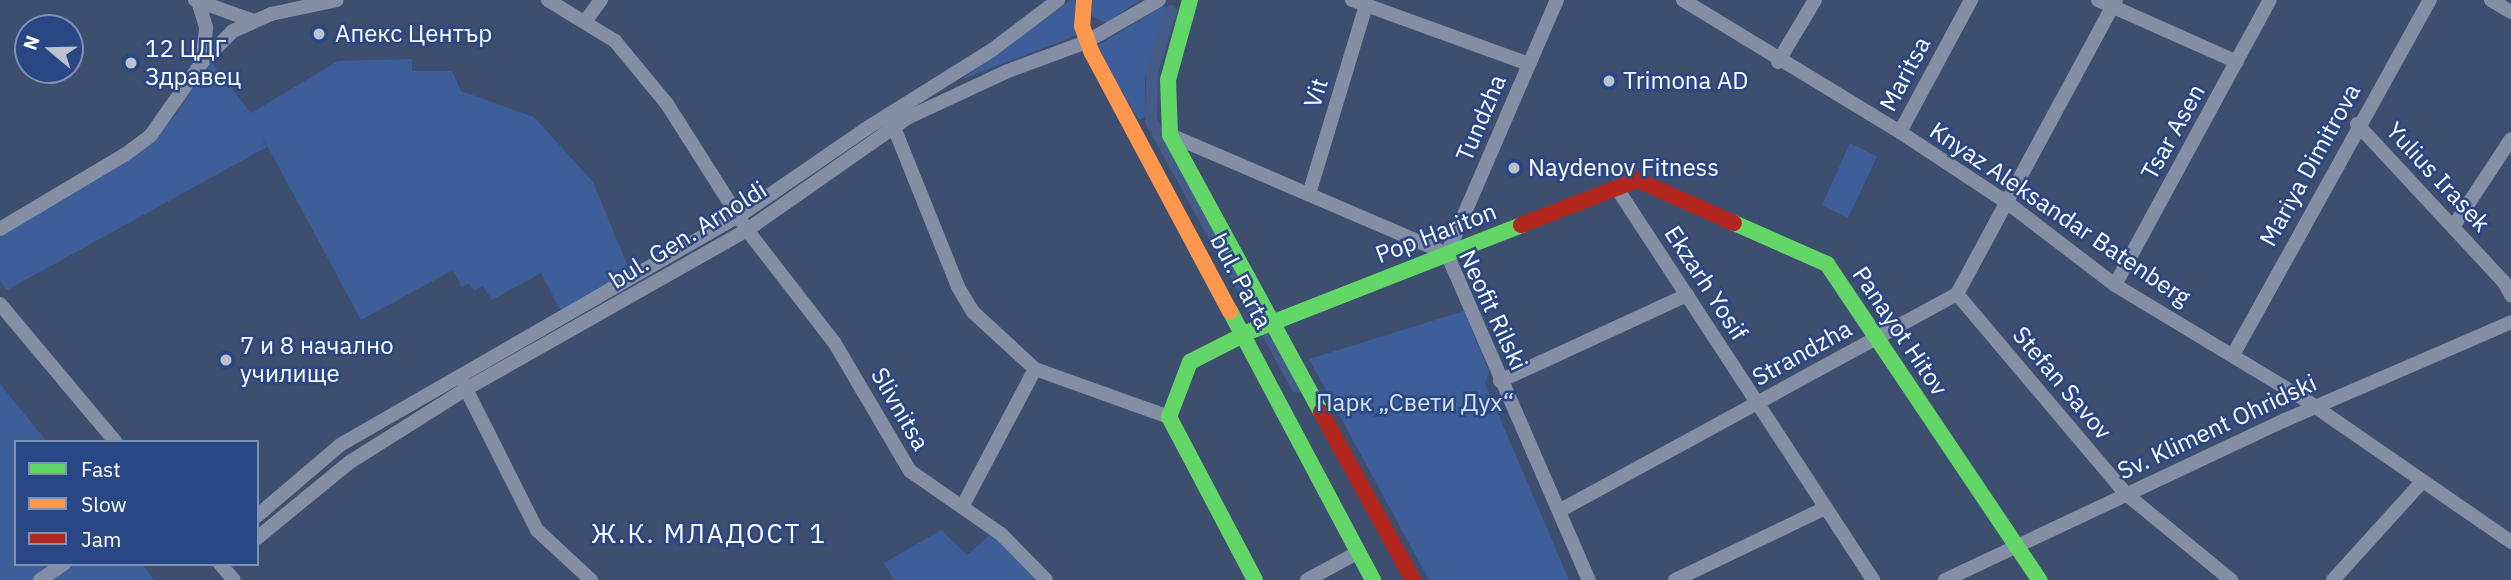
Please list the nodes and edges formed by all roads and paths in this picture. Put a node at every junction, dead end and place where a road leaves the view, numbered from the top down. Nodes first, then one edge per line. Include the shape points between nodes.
1 (337, 0) edge
2 (548, 0) edge
3 (601, 0) edge
4 (1058, 0) edge
5 (1084, 0) edge
6 (1159, 0) edge
7 (1190, 0) edge
8 (1556, 0) edge
9 (1683, 0) edge
10 (1815, 0) edge
11 (1971, 0) edge
12 (2098, 0) edge
13 (2270, 0) edge
14 (2430, 0) edge
15 (2491, 0) edge
16 (197, 1) edge
17 (1359, 3) edge
18 (2114, 3) edge
19 (2511, 12) edge
20 (587, 19) junction
21 (251, 20) junction
22 (1086, 42) junction
23 (203, 61) junction
24 (1779, 62) junction
25 (2237, 62) junction
26 (1529, 64) junction
27 (891, 120) junction
28 (2357, 124) junction
29 (1900, 132) junction
30 (1170, 135) junction
31 (2511, 139) edge
32 (1616, 187) junction
33 (1309, 194) junction
34 (2008, 204) junction
35 (739, 216) junction
36 (2453, 227) junction
37 (0, 229) edge
38 (747, 230) junction
39 (1447, 254) junction
40 (2115, 285) junction
41 (1957, 294) junction
42 (1687, 295) junction
43 (2511, 295) edge
44 (0, 304) edge
45 (2511, 322) edge
46 (1258, 328) junction
47 (1878, 337) junction
48 (2233, 355) junction
49 (1035, 369) junction
50 (458, 375) junction
51 (1500, 382) junction
52 (466, 389) junction
53 (1758, 404) junction
54 (2315, 407) junction
55 (1169, 417) junction
56 (114, 440) edge
57 (2420, 484) junction
58 (2126, 494) junction
59 (962, 507) junction
60 (1825, 508) junction
61 (1559, 511) junction
62 (259, 514) edge
63 (259, 536) edge
64 (2511, 542) edge
65 (2020, 548) junction
66 (1357, 553) junction
67 (61, 566) edge
68 (40, 580) edge
69 (590, 580) edge
70 (1046, 580) edge
71 (1255, 580) edge
72 (1307, 580) edge
73 (1373, 580) edge
74 (1413, 580) edge
75 (1589, 580) edge
76 (1675, 580) edge
77 (1873, 580) edge
78 (1945, 580) edge
79 (2039, 580) edge
80 (2231, 580) edge
81 (2333, 580) edge

1 - 21 street
2 - 20 street, Slivnitsa
3 - 20 street
4 - 27 street, bul. Gen. Arnoldi
5 - 22 main road, bul. Parta
6 - 22 street, bul. Gen. Arnoldi
7 - 30 main road, bul. Parta via 1168,80
8 - 26 street, Tundzha
9 - 24 street, Knyaz Aleksandar Batenberg
10 - 24 street
11 - 29 street, Maritsa
12 - 18 street
13 - 25 street, Tsar Asen
14 - 28 street, Mariya Dimitrova
15 - 19 street
16 - 21 street
16 - 23 street via 206,28
17 - 26 street
17 - 33 street, Vit
18 - 25 street
18 - 34 street
20 - 35 street, Slivnitsa via 627,53 660,94
21 - 23 street via 225,37
22 - 27 street, bul. Gen. Arnoldi
22 - 46 main road, bul. Parta
23 - 37 street via 162,123 139,144
24 - 29 street, Knyaz Aleksandar Batenberg
25 - 40 street, Tsar Asen
26 - 39 street, Tundzha
27 - 35 street, bul. Gen. Arnoldi
27 - 38 street, bul. Gen. Arnoldi
27 - 49 street via 958,287 973,312
28 - 36 street, Yulius Irasek
28 - 48 street, Mariya Dimitrova
29 - 34 street, Knyaz Aleksandar Batenberg
30 - 33 street, Neofit Rilski
30 - 46 main road, bul. Parta
31 - 36 street
32 - 39 main road, Pop Hariton
32 - 42 street, Ekzarh Yosif
32 - 47 main road, Panayot Hitov via 1643,182 1822,261
33 - 39 street, Neofit Rilski
34 - 40 street, Knyaz Aleksandar Batenberg
34 - 41 street
35 - 38 street, Slivnitsa
35 - 50 street, bul. Gen. Arnoldi
36 - 43 street, Yulius Irasek
38 - 52 street, bul. Gen. Arnoldi
38 - 59 street, Slivnitsa via 827,331 910,471
39 - 46 main road, Pop Hariton
39 - 51 street, Neofit Rilski
40 - 48 street, Knyaz Aleksandar Batenberg
41 - 47 street, Strandzha
41 - 58 street, Stefan Savov
42 - 51 street
42 - 53 street, Ekzarh Yosif
44 - 56 street
45 - 54 street, Sv. Kliment Ohridski
46 - 55 main road, Pop Hariton via 1190,362
46 - 66 main road, bul. Parta
46 - 74 main road, bul. Parta
47 - 53 street, Strandzha
47 - 65 main road, Panayot Hitov
48 - 54 street, Knyaz Aleksandar Batenberg
49 - 55 street
49 - 59 street
50 - 52 street
50 - 62 street, bul. Gen. Arnoldi via 340,445
51 - 61 street, Neofit Rilski
52 - 63 street, bul. Gen. Arnoldi via 350,461
52 - 69 street via 537,530
53 - 60 street, Ekzarh Yosif
53 - 61 street, Strandzha
54 - 57 street, Knyaz Aleksandar Batenberg
54 - 58 street, Sv. Kliment Ohridski
55 - 71 main road
57 - 64 street, Knyaz Aleksandar Batenberg
57 - 81 street
58 - 65 street, Sv. Kliment Ohridski
58 - 80 street, Stefan Savov
59 - 70 street, Slivnitsa via 1001,534
60 - 76 street
60 - 77 street, Ekzarh Yosif
61 - 75 street, Neofit Rilski
65 - 78 street, Sv. Kliment Ohridski
65 - 79 main road, Panayot Hitov
66 - 72 street
66 - 73 main road, bul. Parta
67 - 68 street

